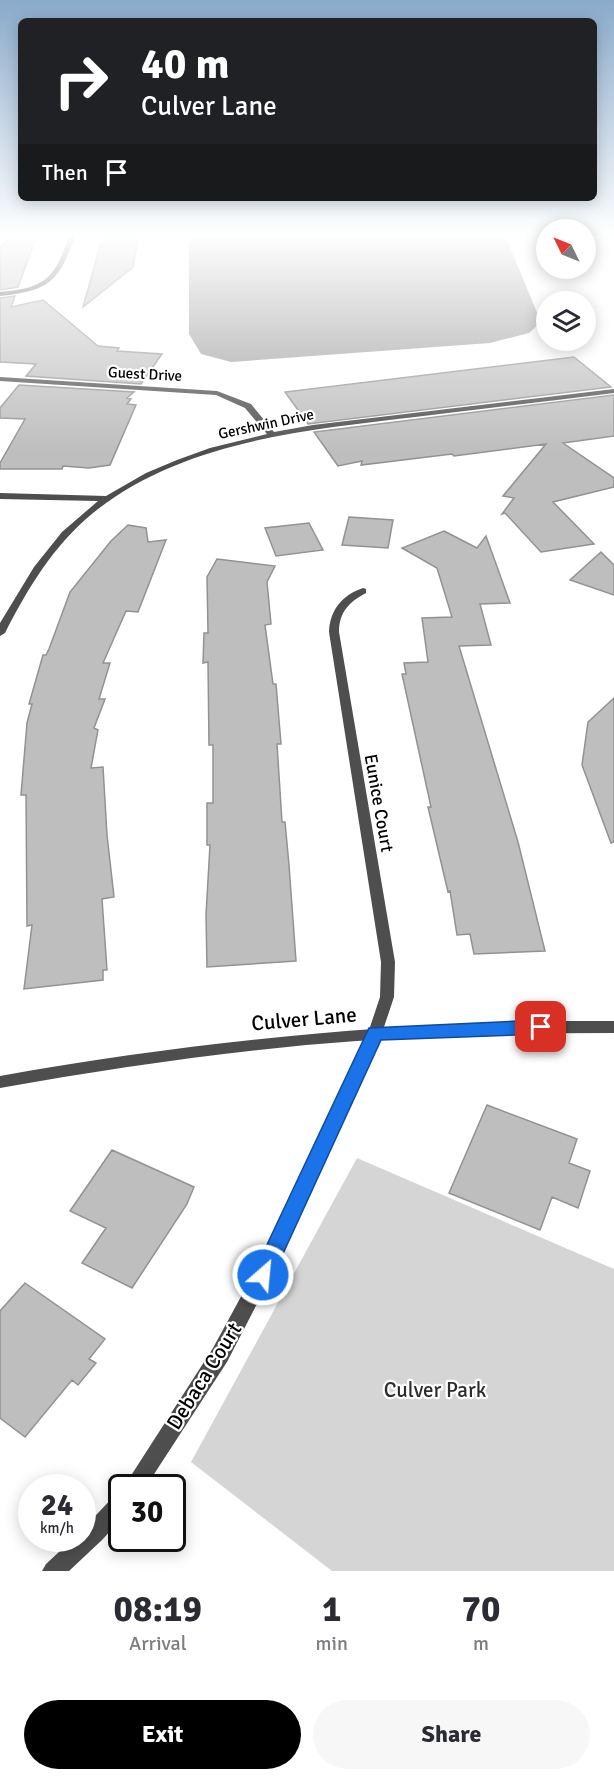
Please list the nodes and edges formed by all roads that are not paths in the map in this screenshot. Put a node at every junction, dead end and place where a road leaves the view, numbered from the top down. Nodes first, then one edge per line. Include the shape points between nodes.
1 (0, 379) edge
2 (614, 391) edge
3 (272, 435) junction
4 (0, 496) edge
5 (108, 499) junction
6 (363, 591) dead end
7 (0, 633) edge
8 (614, 1027) edge
9 (375, 1033) junction
10 (0, 1082) edge
11 (142, 1474) edge
12 (108, 1518) edge
13 (53, 1571) edge

1 - 3 street, Guest Drive via 217,393 248,406
2 - 3 street, Gershwin Drive
3 - 5 street, Gershwin Drive via 190,458
4 - 5 street
5 - 7 street, Gershwin Drive via 66,533 45,557
6 - 9 street, Eunice Court via 340,606 334,618 334,632 388,962 387,997
8 - 9 street, Culver Lane
9 - 10 street, Culver Lane via 210,1049
9 - 11 street, Debaca Court via 268,1265 220,1355
12 - 13 street

